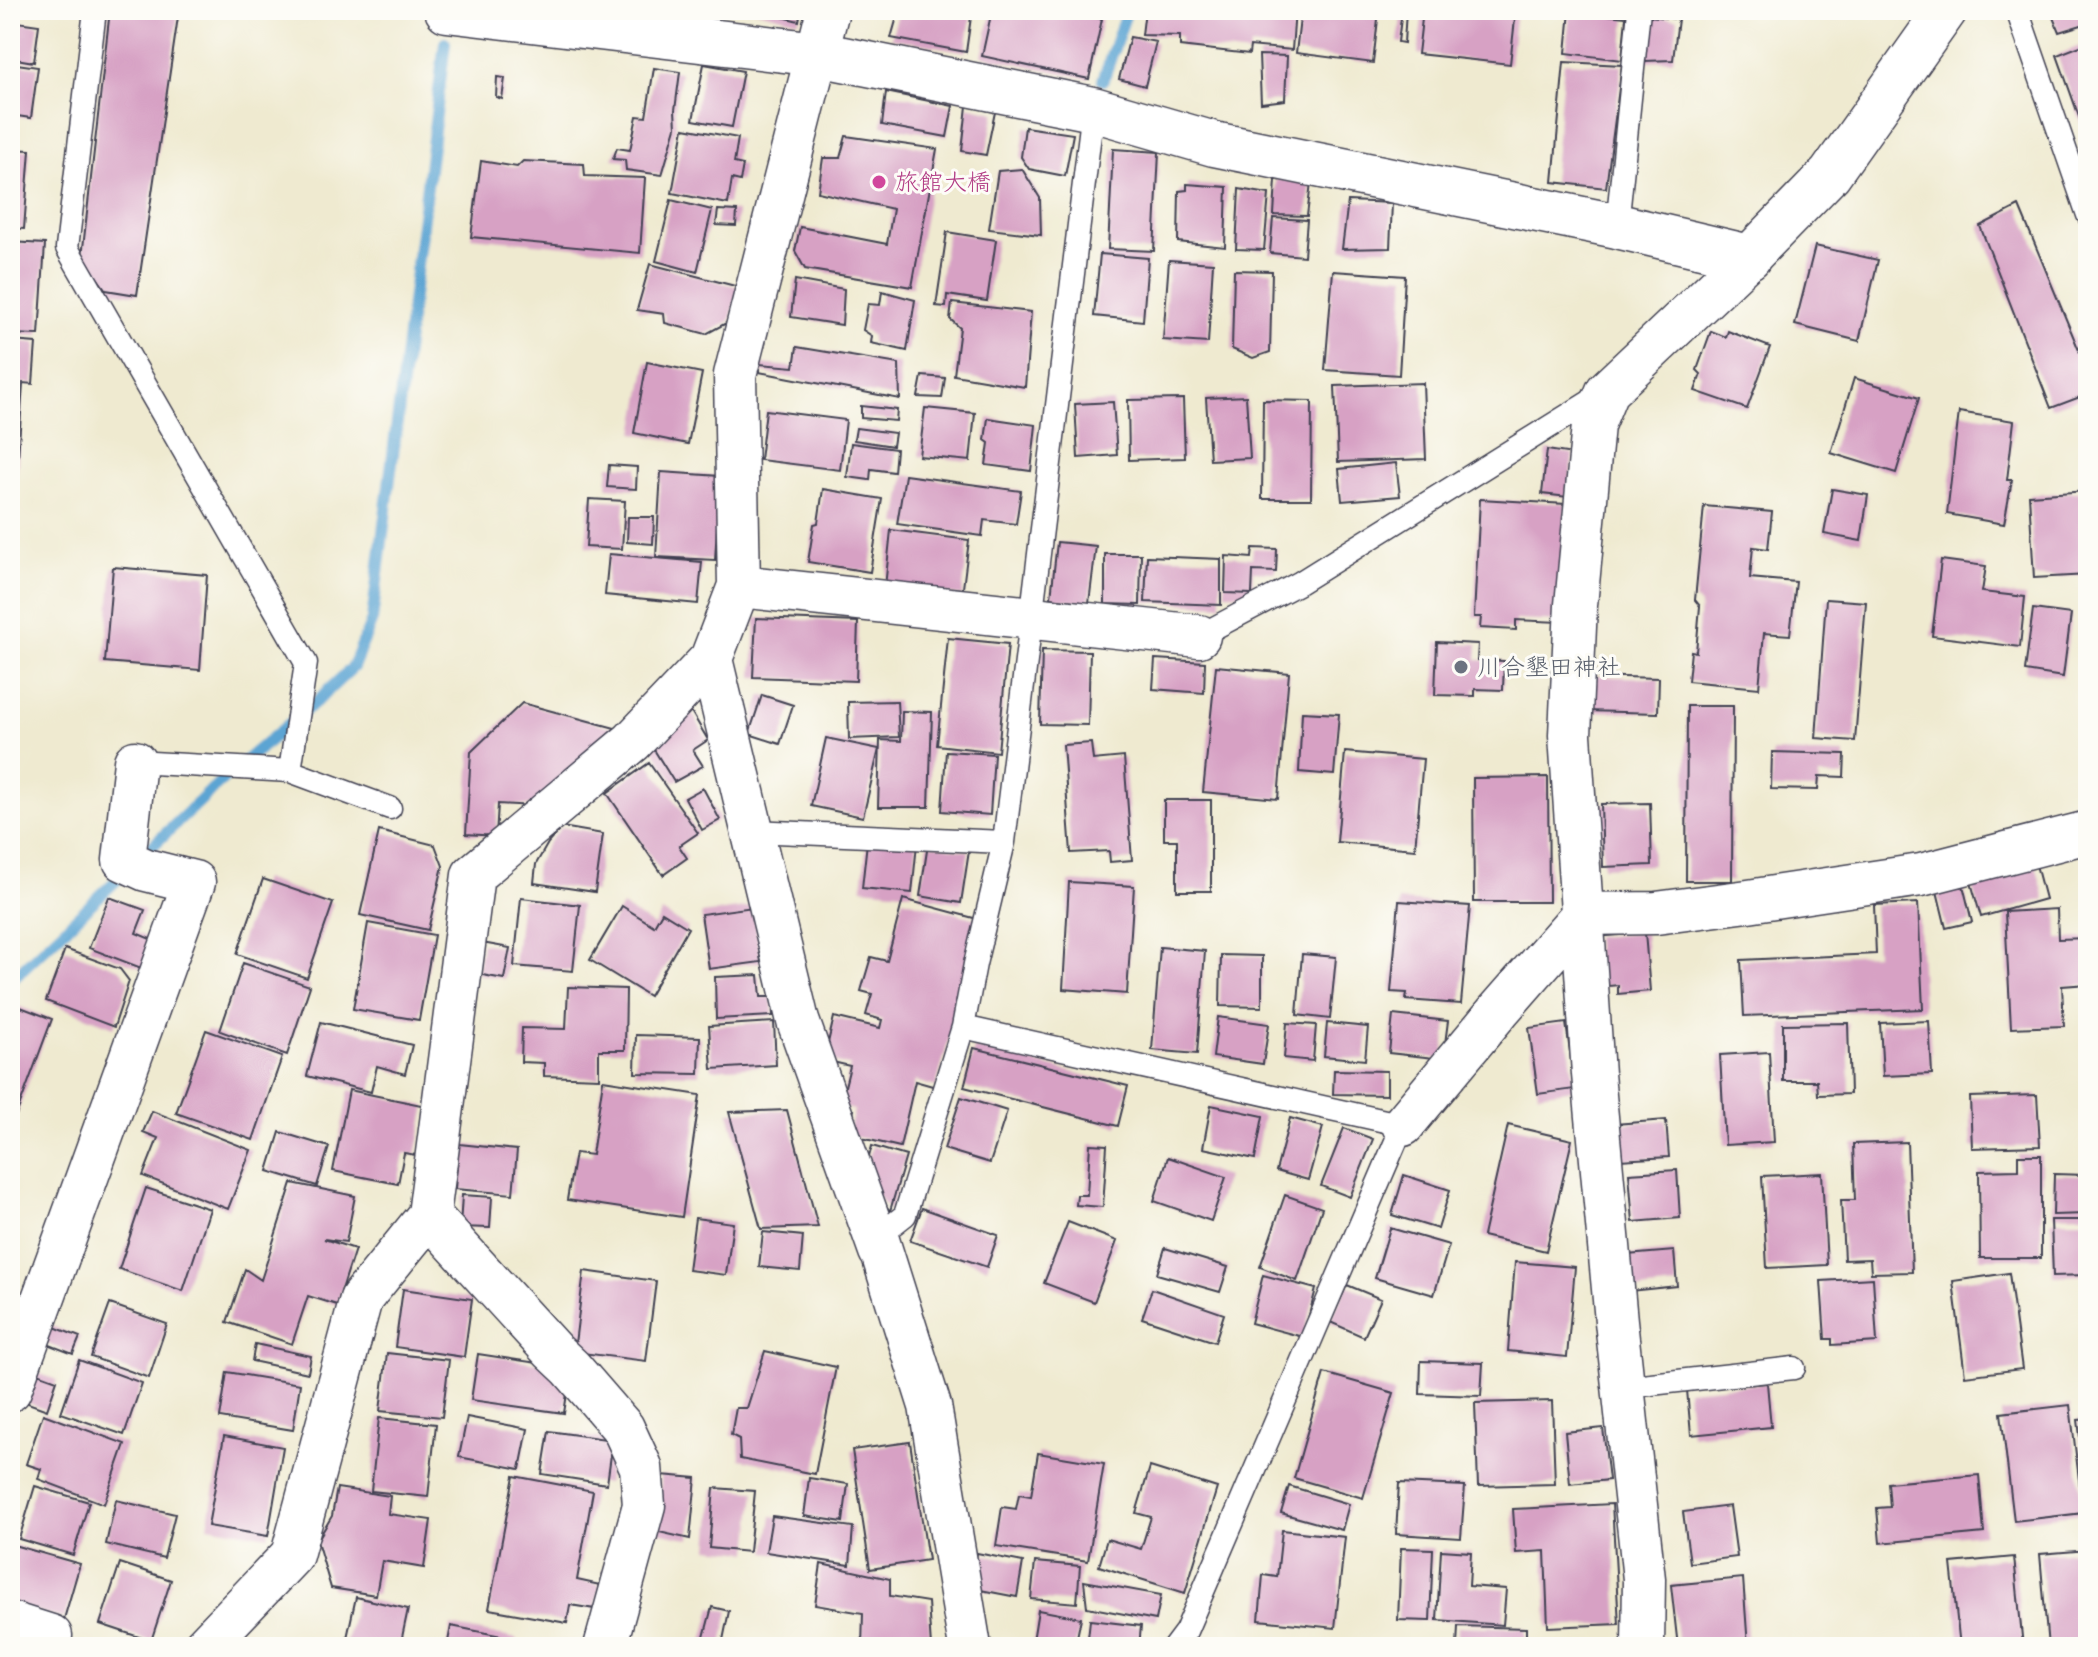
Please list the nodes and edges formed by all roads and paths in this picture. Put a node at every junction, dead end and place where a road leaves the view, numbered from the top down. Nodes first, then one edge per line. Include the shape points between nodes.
1 (95, 10) edge
2 (447, 10) edge
3 (828, 10) edge
4 (1639, 10) edge
5 (1946, 10) edge
6 (2017, 10) edge
7 (818, 54) junction
8 (1093, 109) junction
9 (2088, 215) edge
10 (1617, 226) junction
11 (1749, 257) junction
12 (1607, 391) junction
13 (739, 586) junction
14 (1031, 617) junction
15 (1199, 636) joint
16 (711, 659) junction
17 (135, 762) joint
18 (290, 771) junction
19 (390, 808) dead end
20 (752, 831) junction
21 (2088, 832) edge
22 (1004, 842) junction
23 (1583, 914) junction
24 (963, 1027) junction
25 (1403, 1125) junction
26 (429, 1215) junction
27 (877, 1237) junction
28 (1794, 1368) dead end
29 (1624, 1387) junction
30 (10, 1390) edge
31 (10, 1623) edge
32 (48, 1647) edge
33 (204, 1647) edge
34 (605, 1647) edge
35 (970, 1647) edge
36 (1174, 1647) edge
37 (1643, 1647) edge

1 - 18 lane via 67,248 306,663
2 - 7 street
3 - 7 street
4 - 10 lane
5 - 11 street via 1830,174
6 - 9 lane
7 - 8 street
7 - 13 street via 735,375
8 - 10 street via 1214,144
8 - 14 lane
10 - 11 street
11 - 12 street
12 - 15 lane via 1299,583
12 - 23 street via 1593,425 1570,735
13 - 14 street
13 - 16 street
14 - 15 street
14 - 22 lane
16 - 20 street
16 - 26 street via 632,742 473,875
17 - 18 lane
17 - 30 street via 135,865 194,882
18 - 19 lane
20 - 22 lane
20 - 27 street via 798,1021 880,1251
21 - 23 street via 1921,875 1656,913
22 - 24 lane
23 - 25 street
23 - 29 street
24 - 25 lane
24 - 27 lane via 905,1215
25 - 36 lane via 1186,1631
26 - 33 street via 361,1299 292,1555
26 - 34 street via 623,1428 641,1467 644,1505
27 - 35 street via 930,1406
28 - 29 lane
29 - 37 street via 1644,1579
31 - 32 street via 51,1636

